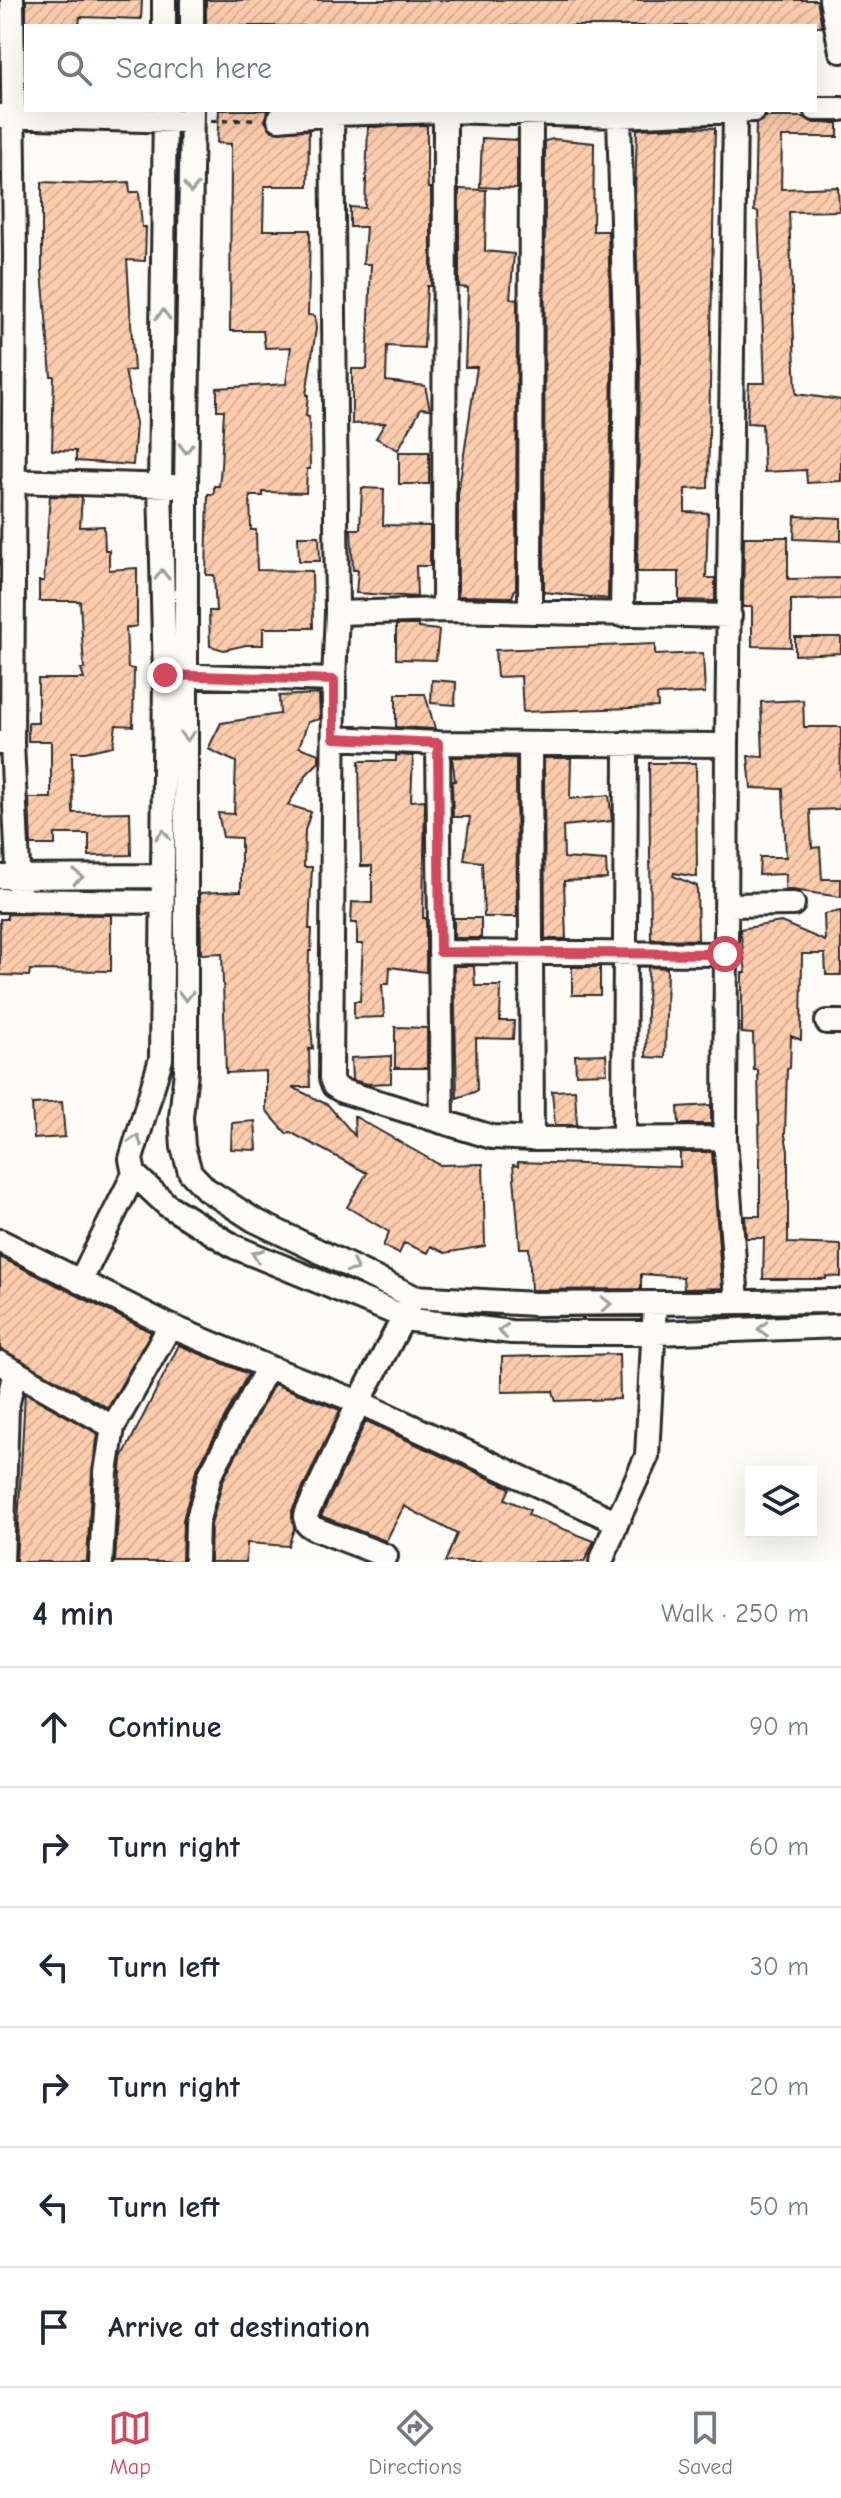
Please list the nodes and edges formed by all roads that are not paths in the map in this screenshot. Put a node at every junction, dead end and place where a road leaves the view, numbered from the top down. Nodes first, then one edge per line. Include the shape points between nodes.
1 (12, 0) edge
2 (164, 0) edge
3 (192, 0) edge
4 (831, 0) edge
5 (164, 24) edge
6 (192, 24) edge
7 (841, 51) edge
8 (817, 109) edge
9 (841, 109) edge
10 (407, 112) edge
11 (445, 112) edge
12 (466, 112) edge
13 (696, 112) edge
14 (735, 112) edge
15 (332, 114) junction
16 (165, 115) edge
17 (531, 115) junction
18 (6, 116) edge
19 (192, 116) edge
20 (619, 116) junction
21 (279, 119) road end
22 (8, 254) edge
23 (13, 481) junction
24 (160, 486) junction
25 (186, 487) junction
26 (444, 610) junction
27 (530, 611) junction
28 (337, 613) junction
29 (622, 615) junction
30 (730, 616) junction
31 (176, 675) junction
32 (334, 680) junction
33 (334, 738) junction
34 (6, 743) edge
35 (438, 743) junction
36 (626, 743) junction
37 (530, 745) junction
38 (727, 745) junction
39 (162, 876) junction
40 (9, 889) edge
41 (162, 902) junction
42 (793, 904) dead end
43 (727, 905) junction
44 (440, 952) junction
45 (531, 953) junction
46 (625, 954) junction
47 (725, 954) junction
48 (148, 1107) junction
49 (181, 1117) junction
50 (442, 1122) junction
51 (725, 1138) junction
52 (532, 1139) junction
53 (624, 1139) junction
54 (134, 1174) junction
55 (194, 1176) junction
56 (167, 1205) junction
57 (0, 1241) edge
58 (80, 1282) junction
59 (414, 1297) junction
60 (737, 1301) junction
61 (841, 1301) edge
62 (655, 1304) junction
63 (404, 1317) junction
64 (170, 1326) junction
65 (841, 1326) edge
66 (655, 1333) junction
67 (8, 1367) edge
68 (268, 1367) junction
69 (359, 1402) junction
70 (113, 1427) junction
71 (617, 1522) junction
72 (386, 1556) dead end
73 (2, 1562) edge
74 (101, 1562) edge
75 (196, 1562) edge
76 (601, 1562) edge

1 - 18 street
2 - 5 street
3 - 6 street
4 - 7 street
8 - 9 street
10 - 15 street
11 - 26 street
12 - 17 street
13 - 20 street
14 - 30 street
15 - 21 street
15 - 28 street
16 - 18 street
16 - 19 street
24 -> 16 street
17 - 20 street
17 - 27 street
18 - 22 street
19 -> 25 street
20 - 29 street via 626,363
22 - 23 street
23 - 24 street
23 - 34 street
24 - 25 street
31 -> 24 street
25 - 31 street
26 - 27 street
26 - 28 street
27 - 29 street
28 - 32 street
29 - 30 street
30 - 38 street
31 - 32 street
39 -> 31 street
31 -> 49 street via 186,1071
32 - 33 street
33 - 35 street
33 - 50 street via 331,1078 342,1091
34 - 40 street
35 - 37 street
35 - 44 street
36 - 37 street
36 - 38 street
36 - 46 street
37 - 45 street
38 - 43 street
40 -> 39 street
39 - 41 street
40 - 41 street
41 - 48 street via 161,1059
42 - 43 street
43 - 47 street
44 - 45 street
44 - 50 street
45 - 46 street
45 - 52 street
46 - 47 street
46 - 53 street
47 - 51 street
48 - 49 street
54 -> 48 street via 131,1159
49 - 55 street via 183,1147
50 - 52 street via 492,1137
51 - 53 street
51 - 60 street
52 - 53 street
54 - 56 street
54 - 58 street
55 - 56 street
55 -> 59 street via 254,1220
63 -> 56 street via 235,1247
57 - 58 street
58 - 64 street
59 -> 62 street
59 - 63 street
60 - 61 street
60 - 62 street
62 - 66 street
66 -> 63 street via 511,1332
63 - 69 street
64 - 68 street
64 - 70 street
65 -> 66 street
66 - 71 street via 647,1456
67 - 70 street
67 - 73 street
68 - 69 street
68 - 75 street via 210,1475 197,1523
69 - 71 street
69 - 72 street via 305,1517 313,1528
70 - 74 street
71 - 76 street

